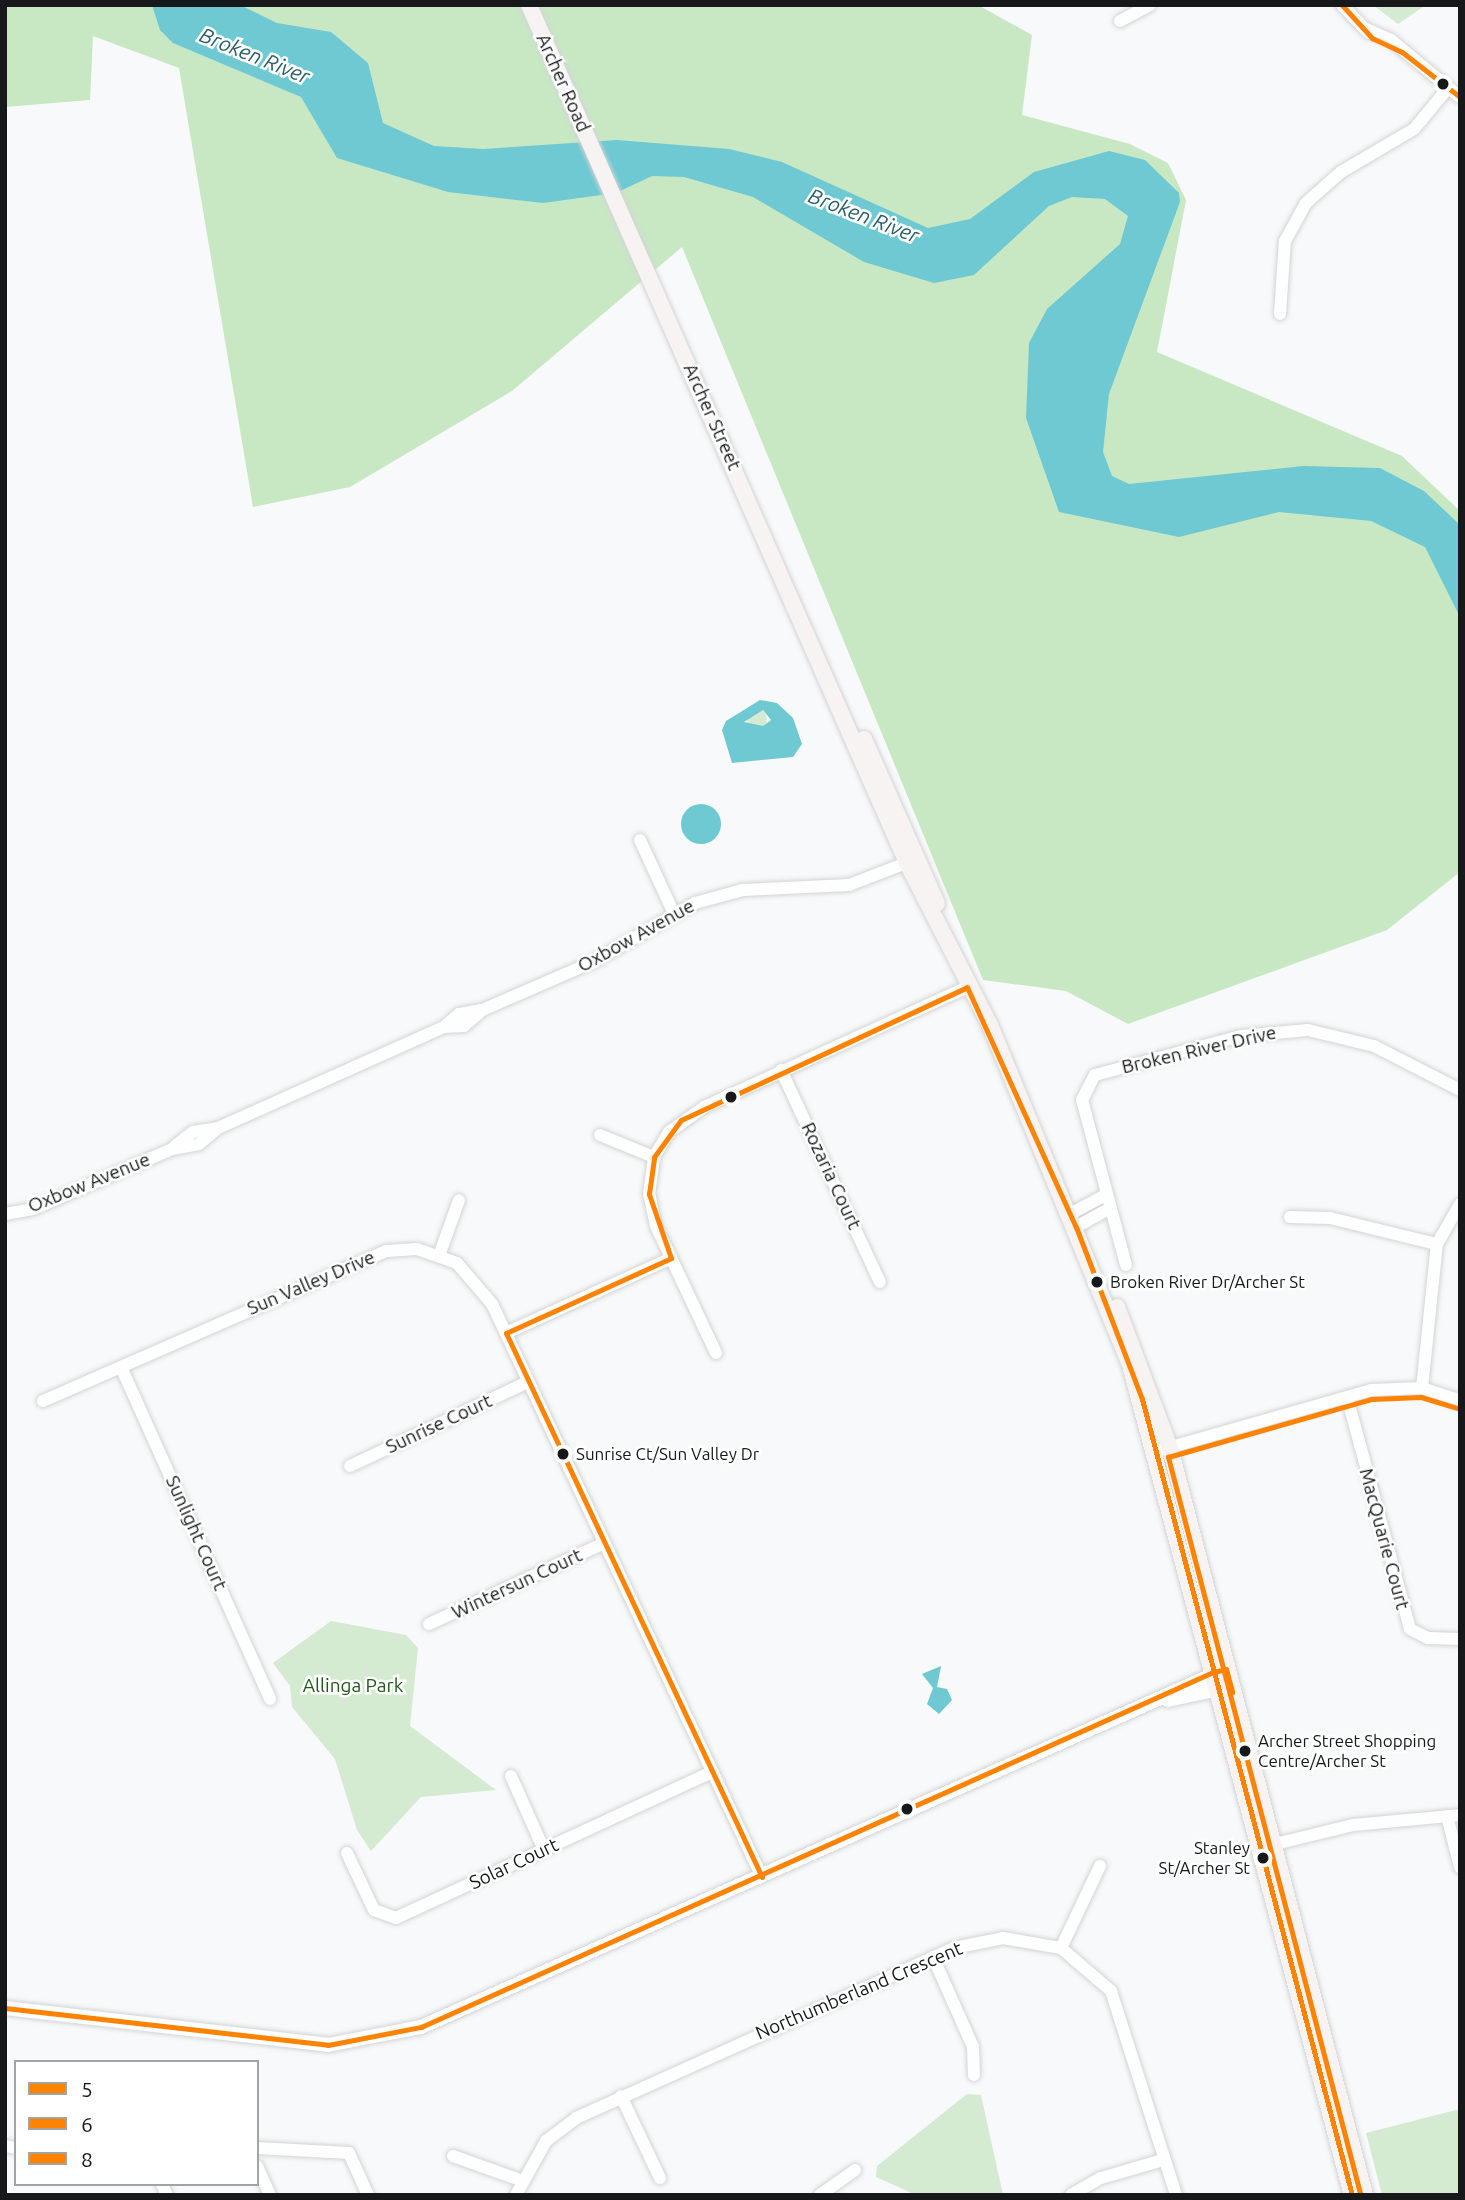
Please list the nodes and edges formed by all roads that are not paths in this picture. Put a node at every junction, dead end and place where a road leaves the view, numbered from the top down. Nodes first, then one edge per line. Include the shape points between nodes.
1 (529, 5) edge
2 (1150, 5) edge
3 (1342, 5) edge
4 (1120, 20) dead end
5 (1448, 88) junction
6 (1460, 97) edge
7 (598, 161) joint
8 (1280, 314) dead end
9 (640, 840) dead end
10 (912, 861) junction
11 (674, 914) junction
12 (967, 984) junction
13 (781, 1070) junction
14 (1460, 1090) edge
15 (600, 1135) dead end
16 (654, 1157) junction
17 (459, 1200) dead end
18 (1106, 1202) junction
19 (1460, 1204) edge
20 (5, 1214) edge
21 (1290, 1217) dead end
22 (1073, 1221) junction
23 (1437, 1244) junction
24 (440, 1253) junction
25 (671, 1258) junction
26 (1126, 1265) dead end
27 (880, 1282) dead end
28 (506, 1333) junction
29 (716, 1353) dead end
30 (121, 1367) junction
31 (528, 1382) junction
32 (1422, 1388) junction
33 (1347, 1397) junction
34 (1460, 1400) edge
35 (43, 1401) dead end
36 (1164, 1450) junction
37 (349, 1466) dead end
38 (604, 1543) junction
39 (429, 1624) dead end
40 (1460, 1639) edge
41 (1220, 1671) junction
42 (1224, 1687) junction
43 (270, 1699) dead end
44 (1153, 1703) junction
45 (712, 1772) junction
46 (511, 1776) dead end
47 (1453, 1815) edge
48 (1267, 1846) junction
49 (544, 1850) junction
50 (347, 1853) dead end
51 (1100, 1866) dead end
52 (1460, 1867) edge
53 (762, 1877) junction
54 (1061, 1948) junction
55 (933, 1957) junction
56 (5, 2008) edge
57 (974, 2075) dead end
58 (621, 2096) junction
59 (259, 2148) edge
60 (453, 2156) dead end
61 (1163, 2160) junction
62 (259, 2170) edge
63 (855, 2170) dead end
64 (660, 2178) dead end
65 (520, 2180) junction
66 (1353, 2185) edge
67 (270, 2195) edge
68 (368, 2195) edge
69 (516, 2195) edge
70 (820, 2195) edge
71 (1071, 2195) edge
72 (1176, 2195) edge
73 (1365, 2195) edge

1 - 7 main road, Archer Road
2 - 4 street
3 - 5 street via 1364,28
5 - 6 street
5 - 8 street via 1414,129 1341,172 1306,203 1285,241
7 - 10 main road, Archer Street
9 - 11 street
10 - 11 street, Oxbow Avenue via 849,885 718,895
10 - 12 main road, Archer Street
11 - 20 street, Oxbow Avenue via 593,962 482,1010 464,1026 444,1027 218,1128 199,1143 172,1149 33,1209
12 - 13 street
12 - 22 main road, Archer Street via 981,1029 1014,1089
13 - 16 street via 681,1120
13 - 27 street, Rozaria Court
14 - 18 street, Broken River Drive via 1374,1046 1308,1030 1242,1036 1101,1073 1085,1086 1082,1100
15 - 16 street
16 - 25 street via 649,1194
17 - 24 street
18 - 22 street
18 - 26 street, Broken River Drive
19 - 23 street
21 - 23 street via 1330,1218
22 - 36 main road, Archer Street via 1136,1363
23 - 32 street
24 - 28 street via 485,1291
24 - 30 street, Sun Valley Drive via 387,1251
25 - 28 street
25 - 29 street
28 - 31 street
30 - 35 street, Sun Valley Drive
30 - 43 street, Sunlight Court
31 - 37 street, Sunrise Court
31 - 38 street
32 - 33 street
32 - 34 street
33 - 36 street
33 - 40 street, MacQuarie Court via 1410,1629 1428,1638
36 - 41 main road, Archer Street
38 - 39 street, Wintersun Court
38 - 45 street
41 - 42 main road, Archer Street
41 - 44 street
42 - 44 street
42 - 48 main road, Archer Street
44 - 53 street
45 - 49 street, Solar Court
45 - 53 street
46 - 49 street
47 - 48 street via 1353,1825
47 - 52 street
48 - 66 main road, Archer Street
49 - 50 street, Solar Court via 389,1919 370,1905
51 - 54 street
53 - 56 street via 421,2027 345,2043
54 - 55 street, Northumberland Crescent via 1003,1938
54 - 61 street via 1111,1991 1124,2015
55 - 57 street via 973,2047
55 - 58 street, Northumberland Crescent
58 - 64 street
58 - 65 street, Northumberland Crescent via 559,2129
59 - 68 street via 349,2153
60 - 65 street
61 - 71 street via 1101,2178
61 - 72 street
62 - 67 street
63 - 70 street
65 - 69 street, Northumberland Crescent
66 - 73 main road, Archer Street

